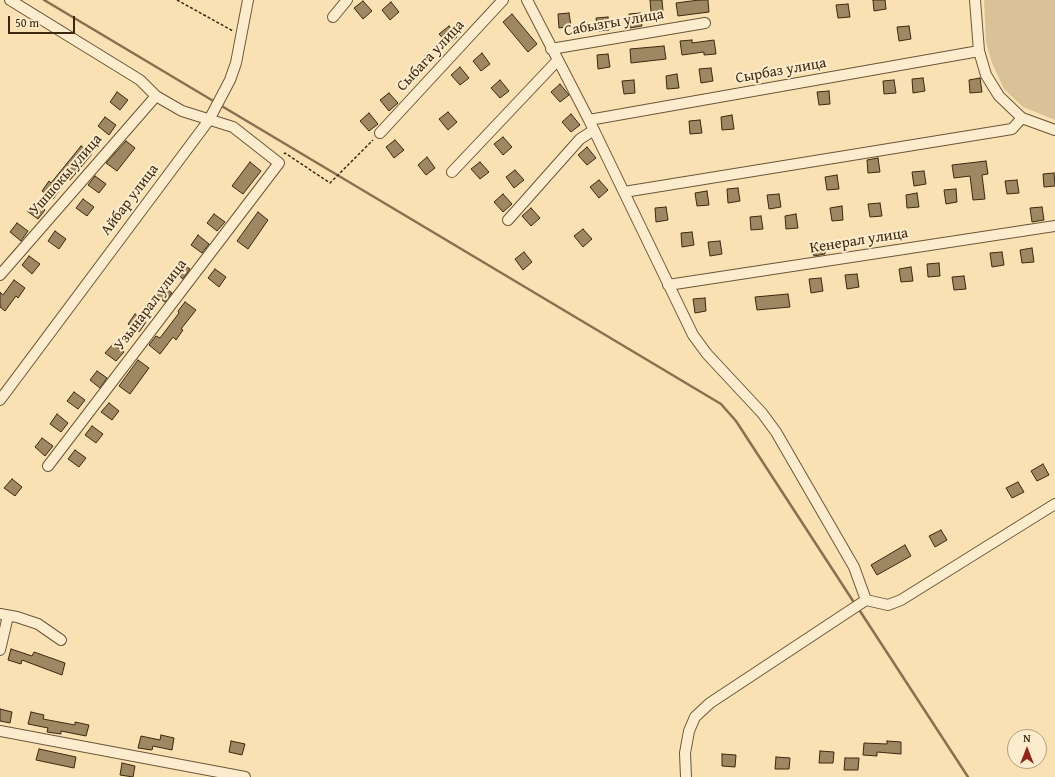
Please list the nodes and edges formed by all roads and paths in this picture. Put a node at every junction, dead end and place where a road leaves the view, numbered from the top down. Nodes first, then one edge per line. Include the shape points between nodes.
1 (10, 0) edge
2 (177, 0) edge
3 (248, 0) edge
4 (347, 0) edge
5 (503, 0) edge
6 (527, 0) edge
7 (975, 0) edge
8 (333, 17) dead end
9 (705, 23) dead end
10 (241, 35) junction
11 (551, 49) junction
12 (978, 51) junction
13 (557, 61) junction
14 (156, 96) junction
15 (1022, 118) junction
16 (209, 120) junction
17 (589, 120) junction
18 (594, 130) junction
19 (1055, 130) edge
20 (380, 133) joint
21 (278, 162) junction
22 (452, 172) dead end
23 (624, 192) junction
24 (508, 220) dead end
25 (1055, 226) edge
26 (0, 275) edge
27 (668, 285) junction
28 (0, 400) edge
29 (48, 466) dead end
30 (1055, 504) edge
31 (866, 600) junction
32 (4, 615) edge
33 (61, 640) dead end
34 (0, 650) edge
35 (0, 731) edge
36 (228, 776) edge
37 (245, 777) edge
38 (686, 777) edge

1 - 14 street via 140,80
2 - 10 path
3 - 10 street, Айбар улица
4 - 8 street
5 - 20 street, Сыбага улица
6 - 11 street
7 - 12 street
9 - 11 street, Сабызгы улица
10 - 16 street, Айбар улица via 230,80
11 - 13 street
12 - 15 street via 986,75 999,96
12 - 17 street, Сырбаз улица
13 - 17 street
13 - 22 street, Сабызгы улица
14 - 16 street via 182,111
14 - 26 street, Ушшокы улица
15 - 19 street
15 - 23 street via 1012,129
16 - 21 street via 233,127
16 - 28 street, Айбар улица
17 - 18 street
18 - 23 street
18 - 24 street via 580,139
20 - 21 path via 330,183 285,153
21 - 29 street, Узынарал улица
23 - 27 street
25 - 27 street, Кенерал улица
27 - 31 street via 692,335 776,432 854,567
30 - 31 street via 901,600 888,605
31 - 38 street via 710,703 695,717 688,739
32 - 33 street via 38,624
32 - 34 street
35 - 36 street
36 - 37 street

